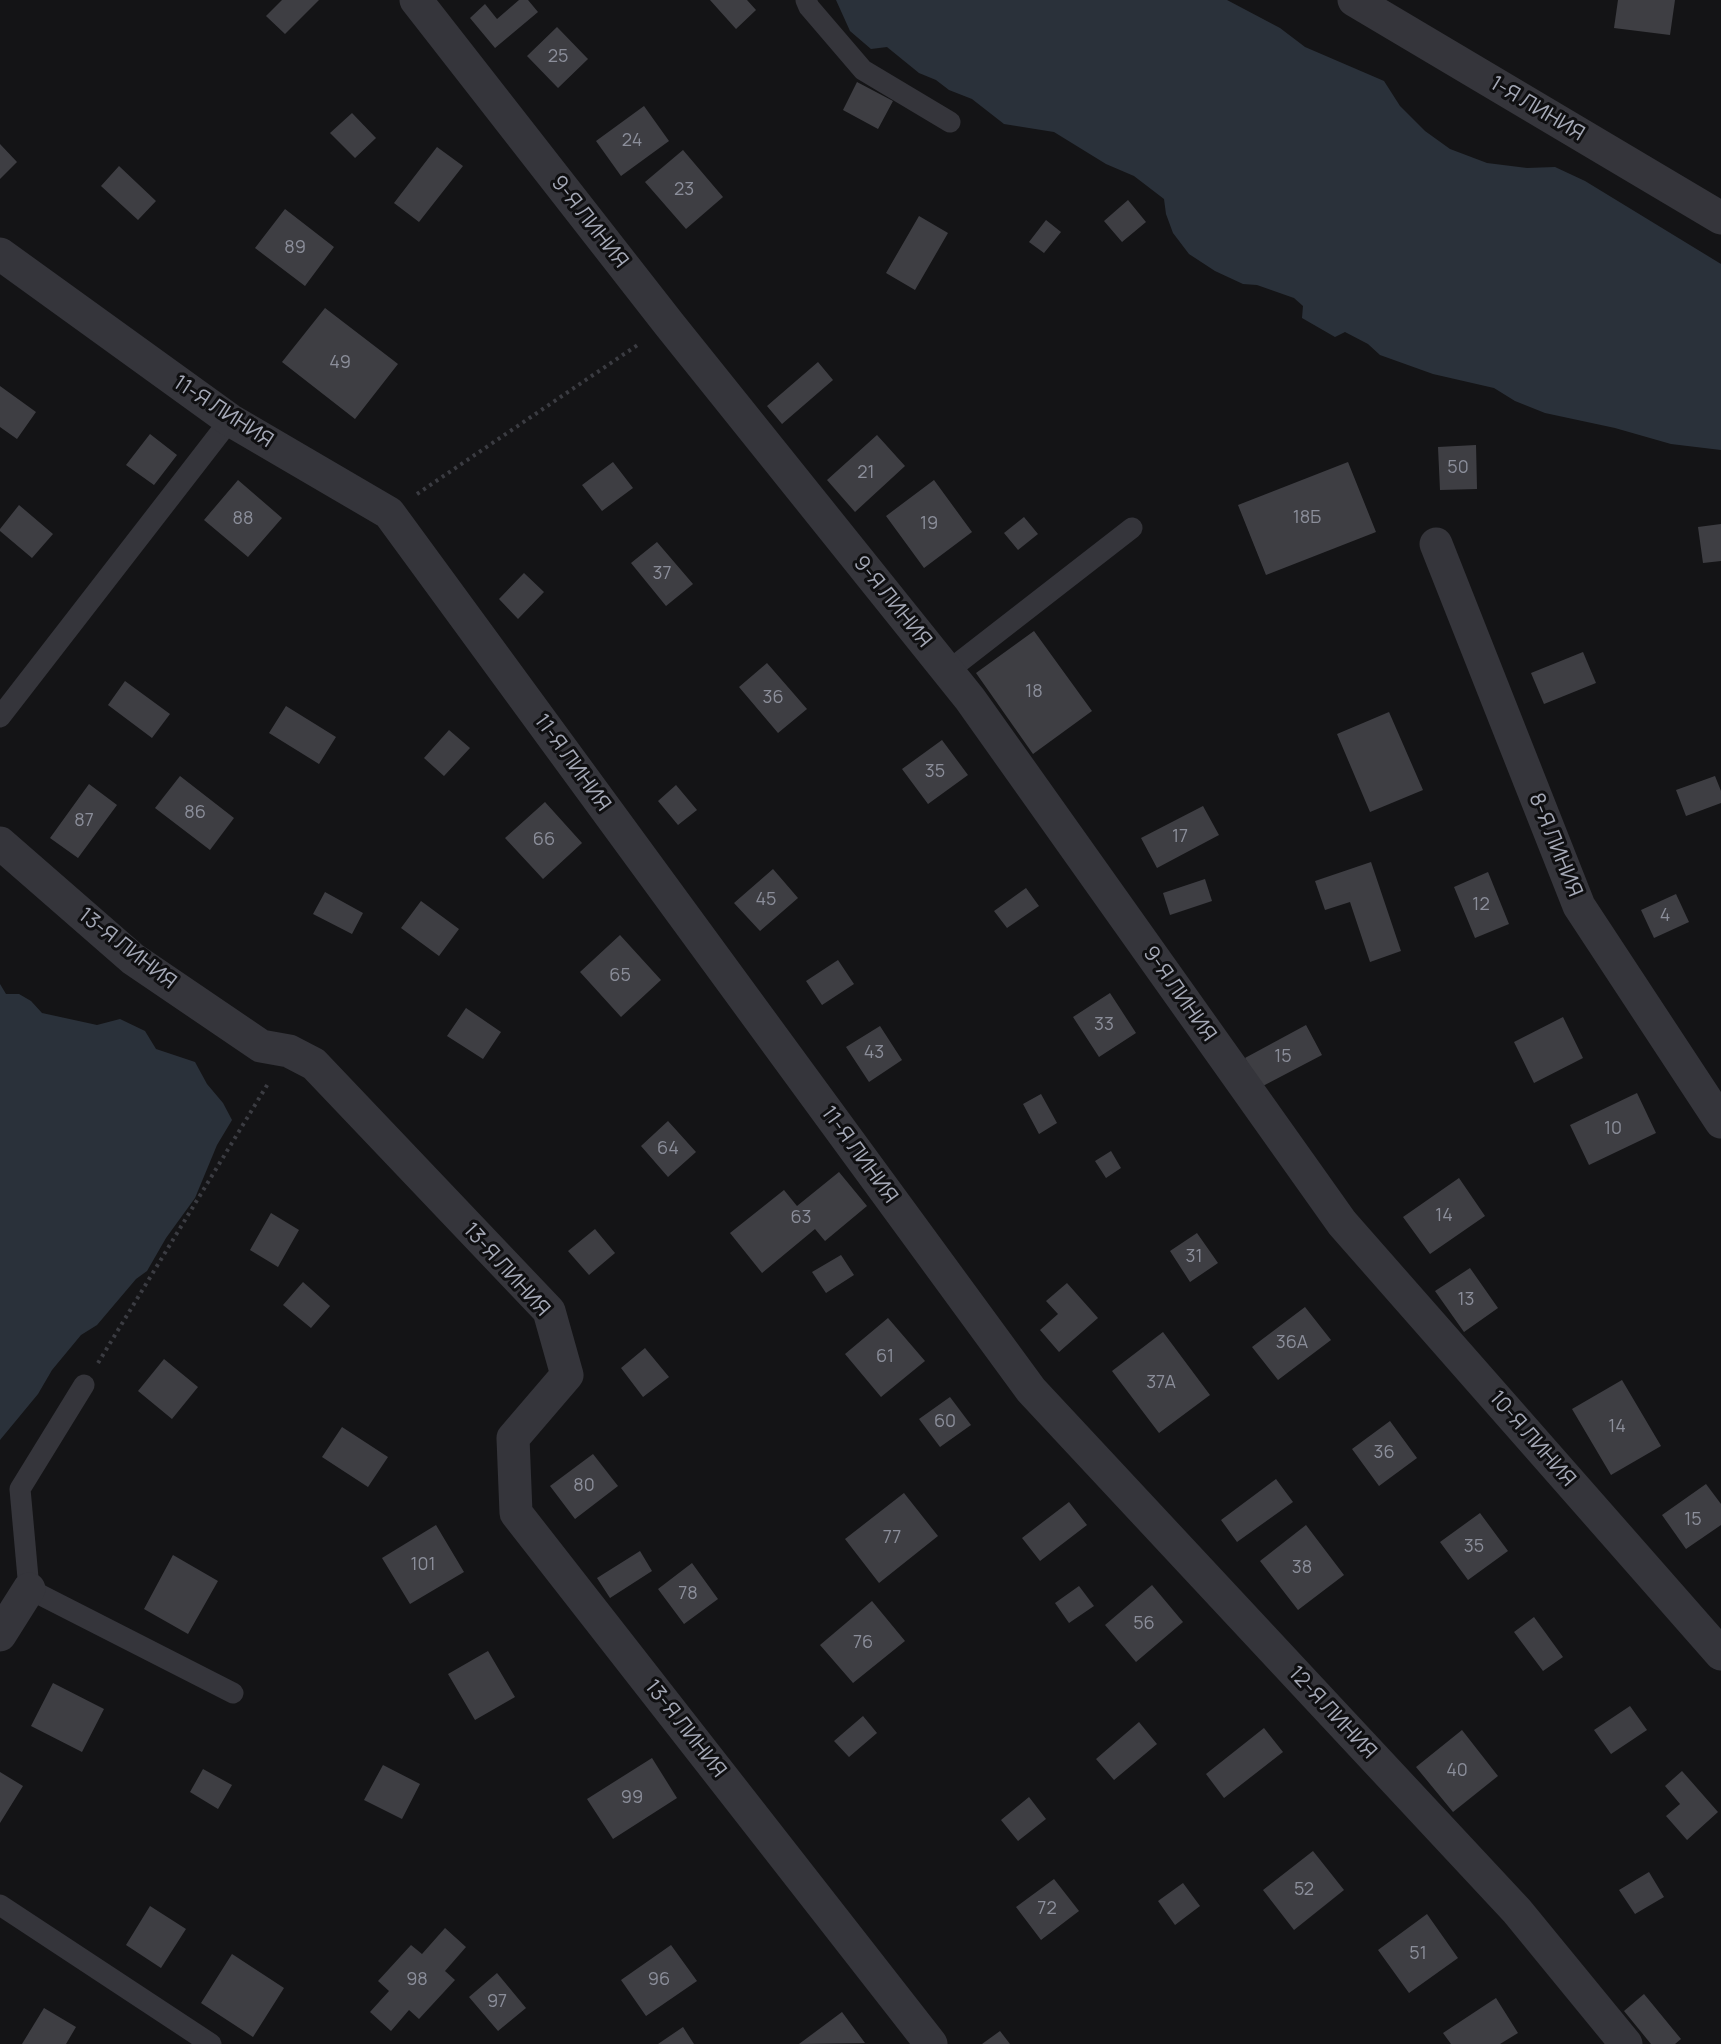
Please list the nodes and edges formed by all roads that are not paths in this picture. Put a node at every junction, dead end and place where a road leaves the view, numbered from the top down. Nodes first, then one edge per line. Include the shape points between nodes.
1 (416, 0) edge
2 (806, 0) edge
3 (1354, 0) edge
4 (950, 122) dead end
5 (1721, 218) edge
6 (0, 254) edge
7 (230, 420) junction
8 (1132, 528) dead end
9 (1436, 544) dead end
10 (948, 671) junction
11 (0, 717) edge
12 (0, 843) edge
13 (1721, 1122) edge
14 (1342, 1223) joint
15 (84, 1385) road end
16 (1031, 1390) joint
17 (29, 1589) junction
18 (0, 1635) edge
19 (1721, 1654) edge
20 (233, 1693) dead end
21 (0, 1905) edge
22 (211, 2044) edge
23 (931, 2044) edge
24 (1626, 2044) edge

1 - 10 street, 9-Я ЛИНИЯ via 669,324
2 - 4 lane via 863,70
3 - 5 street, 1-Я ЛИНИЯ
6 - 7 street, 11-Я ЛИНИЯ
7 - 11 lane
7 - 16 street, 11-Я ЛИНИЯ via 389,513
8 - 10 lane
9 - 13 street, 8-Я ЛИНИЯ via 1579,906
10 - 14 street, 9-Я ЛИНИЯ
12 - 23 street, 13-Я ЛИНИЯ via 133,959 261,1046 289,1051 314,1064 549,1311 567,1375 513,1438 516,1513
14 - 19 street, 10-Я ЛИНИЯ
15 - 17 lane via 20,1489
16 - 24 street, 12-Я ЛИНИЯ via 1517,1911
17 - 18 street
17 - 20 lane
21 - 22 lane

